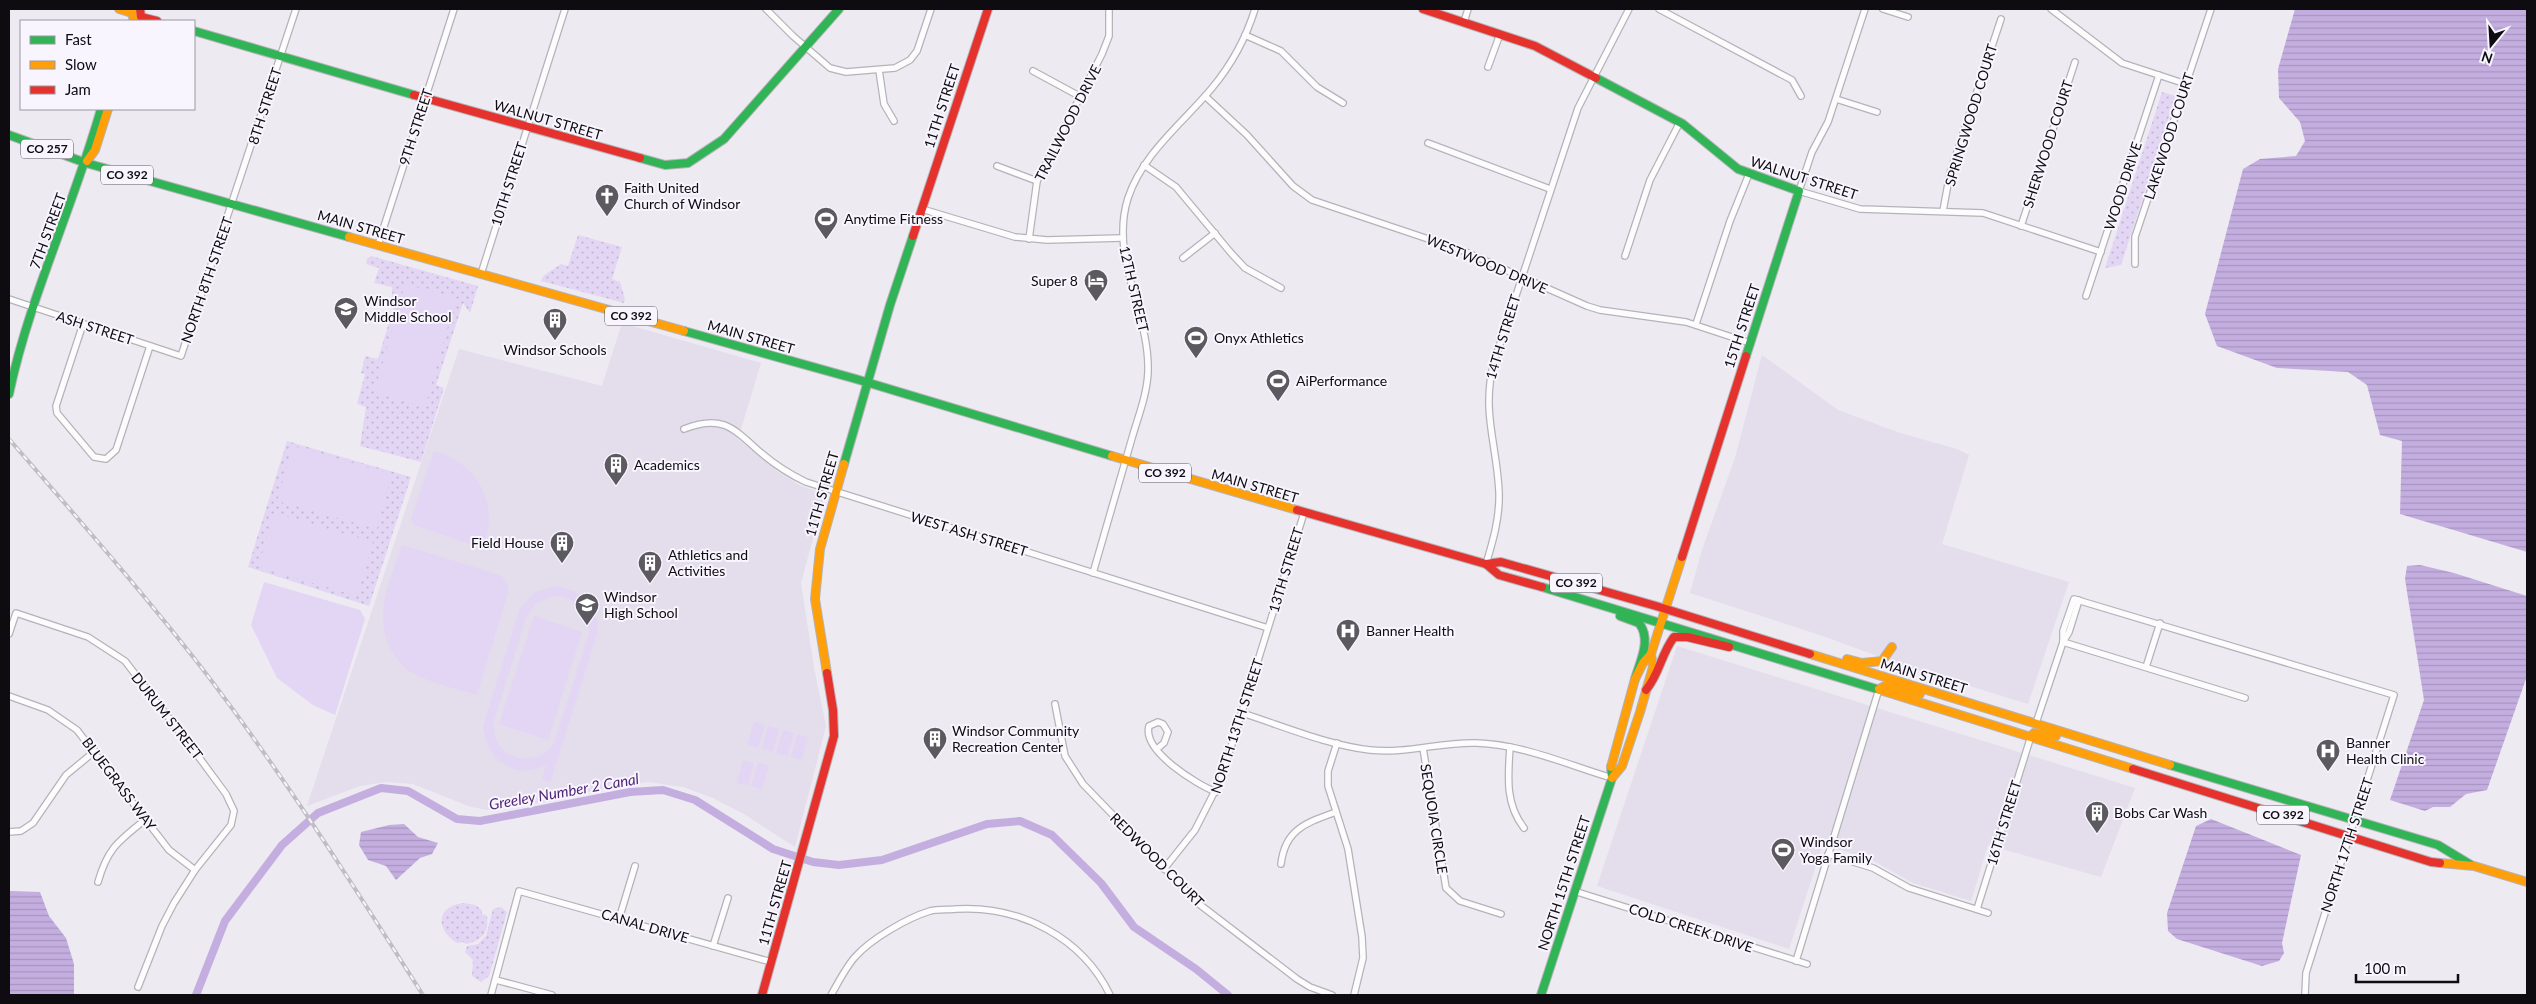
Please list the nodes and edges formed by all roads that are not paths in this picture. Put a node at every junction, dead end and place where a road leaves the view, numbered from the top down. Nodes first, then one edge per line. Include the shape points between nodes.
1 (119, 9) edge
2 (296, 9) edge
3 (454, 9) edge
4 (565, 9) edge
5 (766, 9) edge
6 (839, 9) edge
7 (931, 9) edge
8 (988, 9) edge
9 (1109, 9) edge
10 (1256, 9) edge
11 (1423, 9) edge
12 (1468, 9) edge
13 (1629, 9) edge
14 (1658, 9) edge
15 (1865, 9) edge
16 (1883, 9) edge
17 (2052, 9) edge
18 (2211, 9) edge
19 (137, 15) edge
20 (1908, 17) dead end
21 (2001, 19) dead end
22 (154, 20) edge
23 (1464, 22) junction
24 (195, 31) edge
25 (1500, 34) junction
26 (1246, 35) junction
27 (806, 47) junction
28 (281, 56) junction
29 (2075, 62) dead end
30 (1488, 67) dead end
31 (879, 70) junction
32 (1033, 71) dead end
33 (2159, 75) junction
34 (1594, 77) junction
35 (2186, 84) junction
36 (1204, 96) junction
37 (1801, 96) dead end
38 (1081, 97) junction
39 (426, 98) junction
40 (1836, 99) junction
41 (1343, 103) dead end
42 (101, 110) edge
43 (108, 110) edge
44 (1877, 112) dead end
45 (894, 121) dead end
46 (1680, 122) junction
47 (526, 128) junction
48 (9, 136) edge
49 (1428, 143) dead end
50 (86, 163) junction
51 (1144, 165) junction
52 (997, 166) dead end
53 (1749, 174) junction
54 (1037, 181) junction
55 (1550, 189) junction
56 (1799, 191) junction
57 (233, 204) junction
58 (922, 209) junction
59 (1943, 211) junction
60 (2021, 226) junction
61 (1214, 233) junction
62 (1122, 238) junction
63 (1029, 239) junction
64 (378, 245) junction
65 (2101, 252) junction
66 (1624, 256) dead end
67 (1183, 258) dead end
68 (2135, 264) dead end
69 (481, 274) junction
70 (1522, 277) junction
71 (1281, 288) dead end
72 (2086, 296) dead end
73 (9, 299) edge
74 (33, 308) junction
75 (83, 324) junction
76 (1696, 324) junction
77 (1750, 343) junction
78 (150, 346) junction
79 (17, 356) junction
80 (182, 356) joint
81 (9, 372) edge
82 (866, 383) junction
83 (9, 394) edge
84 (684, 429) dead end
85 (1126, 461) junction
86 (836, 492) junction
87 (1304, 513) junction
88 (1486, 564) junction
89 (1093, 573) junction
90 (1574, 597) junction
91 (1665, 609) junction
92 (1662, 622) junction
93 (2160, 623) junction
94 (1268, 628) junction
95 (9, 634) edge
96 (2063, 642) junction
97 (1892, 647) dead end
98 (1746, 648) junction
99 (1803, 651) junction
100 (1651, 654) junction
101 (1800, 665) junction
102 (2146, 667) junction
103 (1885, 677) junction
104 (1635, 679) junction
105 (1879, 689) junction
106 (1646, 690) junction
107 (9, 696) edge
108 (1945, 696) junction
109 (2245, 698) dead end
110 (1055, 704) dead end
111 (1242, 713) junction
112 (1965, 716) junction
113 (2036, 724) junction
114 (1620, 734) joint
115 (2031, 736) junction
116 (1631, 739) joint
117 (1337, 743) junction
118 (1510, 747) junction
119 (1423, 748) junction
120 (1157, 749) junction
121 (95, 751) junction
122 (2130, 753) junction
123 (1612, 778) junction
124 (1216, 792) junction
125 (1336, 812) junction
126 (146, 819) junction
127 (2354, 819) junction
128 (1524, 828) dead end
129 (9, 832) edge
130 (2349, 836) junction
131 (1828, 854) junction
132 (1282, 864) dead end
133 (635, 866) dead end
134 (2474, 866) junction
135 (1164, 869) junction
136 (195, 870) junction
137 (98, 882) dead end
138 (2527, 882) edge
139 (1574, 890) junction
140 (728, 898) dead end
141 (1977, 909) junction
142 (1988, 913) dead end
143 (1501, 914) dead end
144 (619, 919) junction
145 (713, 946) junction
146 (1796, 961) junction
147 (772, 962) junction
148 (1807, 964) dead end
149 (496, 980) junction
150 (138, 987) dead end
151 (491, 995) edge
152 (552, 995) edge
153 (762, 995) edge
154 (831, 995) edge
155 (1110, 995) edge
156 (1332, 995) edge
157 (1354, 995) edge
158 (1541, 995) edge
159 (2305, 995) edge

1 - 19 main road
2 - 28 street, 8TH STREET
3 - 39 street, 9TH STREET
4 - 47 street, 10TH STREET
5 - 27 street
6 - 27 main road, WALNUT STREET
7 - 31 street via 915,54 903,65
8 - 58 main road, 11TH STREET
9 - 38 street, TRAILWOOD DRIVE via 1108,36
10 - 26 street, 12TH STREET
11 - 23 main road, WALNUT STREET
12 - 23 street
13 - 34 street, 14TH STREET
14 - 37 street via 1792,80
15 - 40 street, 15TH STREET
16 - 20 street
17 - 33 street via 2122,63
18 - 35 street, LAKEWOOD COURT
19 - 22 main road
21 - 59 street, SPRINGWOOD COURT via 1950,173
23 - 25 main road, WALNUT STREET
24 - 28 main road, WALNUT STREET
25 - 30 street
25 - 34 main road, WALNUT STREET via 1535,46
26 - 36 street, 12TH STREET via 1228,66
26 - 41 street via 1281,51 1317,88
27 - 31 street via 835,70
27 - 47 main road, WALNUT STREET via 724,139 688,163 656,164
28 - 39 main road, WALNUT STREET
28 - 57 street, 8TH STREET
29 - 60 street, SHERWOOD COURT
31 - 45 street via 884,104
32 - 38 street
33 - 35 street
33 - 65 street, WOOD DRIVE
34 - 46 main road, WALNUT STREET
34 - 55 street, 14TH STREET via 1578,108
35 - 68 street, LAKEWOOD COURT via 2135,238
36 - 51 street, 12TH STREET
36 - 70 street, WESTWOOD DRIVE via 1308,198 1461,250
38 - 54 street, TRAILWOOD DRIVE
39 - 47 main road, WALNUT STREET
39 - 64 street, 9TH STREET
40 - 44 street
40 - 56 street, 15TH STREET
42 - 50 main road, 7TH STREET
43 - 50 main road, 7TH STREET via 95,150
46 - 53 main road, WALNUT STREET via 1729,163
46 - 66 street via 1650,180
47 - 69 street, 10TH STREET
48 - 50 main road, MAIN STREET / CO 257
49 - 55 street
50 - 57 main road, MAIN STREET / CO 392
50 - 74 main road, 7TH STREET / CO 257
51 - 61 street via 1176,187
51 - 62 street, 12TH STREET via 1128,199
52 - 54 street
53 - 56 main road, WALNUT STREET
53 - 76 street
54 - 63 street, TRAILWOOD DRIVE
55 - 70 street, 14TH STREET
56 - 59 street, WALNUT STREET via 1860,209
56 - 77 main road, 15TH STREET
57 - 64 main road, MAIN STREET / CO 392
57 - 80 street, NORTH 8TH STREET
58 - 63 street via 988,231
58 - 82 main road, 11TH STREET
59 - 60 street, WALNUT STREET via 1983,214
60 - 65 street, WALNUT STREET
61 - 67 street
61 - 71 street via 1245,268
62 - 63 street
62 - 85 street, 12TH STREET via 1148,359 1146,388
64 - 69 main road, MAIN STREET / CO 392
65 - 72 street, WOOD DRIVE
69 - 82 main road, MAIN STREET / CO 392
70 - 76 street, WESTWOOD DRIVE via 1600,310
70 - 88 street, 14TH STREET via 1489,386 1488,421 1499,502
73 - 74 street, ASH STREET
74 - 75 street, ASH STREET
74 - 79 main road, CO 257
75 - 78 street, ASH STREET
75 - 78 street via 56,406 57,413 94,457 106,459 116,450
76 - 77 street, WESTWOOD DRIVE
77 - 91 main road, 15TH STREET
78 - 80 street, ASH STREET
79 - 81 main road, CO 257
79 - 83 main road, CO 257
82 - 85 main road, MAIN STREET / CO 392
82 - 86 main road, 11TH STREET
84 - 86 street, WEST ASH STREET via 702,422 731,427 785,471
85 - 87 main road, MAIN STREET / CO 392
85 - 89 street, 12TH STREET
86 - 89 street, WEST ASH STREET
86 - 147 main road, 11TH STREET via 816,566 814,599 833,710 834,736
87 - 88 main road, MAIN STREET / CO 392
87 - 94 street, 13TH STREET
88 - 90 main road, MAIN STREET / CO 392 via 1498,575
88 - 91 main road, MAIN STREET / CO 392 via 1501,562
89 - 94 street, WEST ASH STREET
90 - 92 main road, MAIN STREET / CO 392
90 - 104 main road via 1640,624 1645,638
91 - 92 main road, 15TH STREET
91 - 99 main road, MAIN STREET / CO 392
92 - 98 main road, MAIN STREET / CO 392
92 - 100 main road, 15TH STREET
93 - 96 street via 2076,600 2069,632
93 - 102 street
93 - 127 street, NORTH 17TH STREET via 2394,695
94 - 111 street, NORTH 13TH STREET
95 - 136 street, DURUM STREET via 16,613 88,637 125,661 226,794 234,811 231,826
96 - 102 street
96 - 113 street
97 - 99 main road via 1882,661 1869,663 1821,651
98 - 101 main road, MAIN STREET / CO 392
98 - 106 main road via 1716,646 1685,636 1674,637 1656,678
99 - 103 main road, MAIN STREET / CO 392
100 - 104 main road, 15TH STREET
100 - 106 main road, 15TH STREET via 1653,667
101 - 103 main road via 1823,666 1868,680 1878,681
101 - 105 main road, MAIN STREET / CO 392
102 - 109 street
103 - 108 main road, MAIN STREET / CO 392
104 - 114 main road, 15TH STREET
105 - 108 main road via 1887,685 1931,698
105 - 112 main road, MAIN STREET / CO 392
105 - 131 street
106 - 116 main road, 15TH STREET
107 - 121 street, BLUEGRASS WAY via 48,710 77,730
108 - 113 main road, MAIN STREET / CO 392
110 - 135 street, REDWOOD COURT via 1062,747 1076,775
111 - 117 street
111 - 124 street, NORTH 13TH STREET
112 - 113 main road via 1984,717 2024,728
112 - 115 main road, MAIN STREET / CO 392
113 - 122 main road, MAIN STREET / CO 392
114 - 123 main road, NORTH 15TH STREET via 1611,762
115 - 122 main road via 2034,733 2049,734 2109,752
115 - 130 main road, MAIN STREET / CO 392
115 - 141 street, 16TH STREET
116 - 123 main road, NORTH 15TH STREET via 1622,766
117 - 119 street via 1381,751
117 - 125 street via 1328,776 1328,790
118 - 119 street via 1466,743
118 - 123 street
118 - 128 street via 1510,799 1515,816
119 - 143 street, SEQUOIA CIRCLE via 1446,888 1460,901
120 - 120 street via 1147,732 1149,726 1158,722 1168,732 1164,743
120 - 124 street via 1189,780
121 - 126 street, BLUEGRASS WAY
121 - 129 street via 66,775 33,823 21,831
122 - 127 main road, MAIN STREET / CO 392
123 - 139 main road, NORTH 15TH STREET
124 - 135 street, NORTH 13TH STREET via 1195,830
125 - 132 street via 1308,823 1292,835 1283,848
125 - 157 street via 1348,849 1362,937 1363,958
126 - 136 street, BLUEGRASS WAY via 169,850
126 - 137 street via 116,843 104,859
127 - 130 street, NORTH 17TH STREET
127 - 134 main road, CO 392 via 2438,845
130 - 134 main road, CO 392 via 2431,862
130 - 159 street, NORTH 17TH STREET via 2306,973
131 - 141 street via 1873,868 1909,888
131 - 146 street
133 - 144 street
134 - 138 main road, CO 392
135 - 156 street, REDWOOD COURT via 1199,904 1297,979
136 - 150 street, DURUM STREET via 162,926
139 - 146 street, COLD CREEK DRIVE
139 - 158 main road, NORTH 15TH STREET
140 - 145 street
141 - 142 street
144 - 145 street, CANAL DRIVE
144 - 149 street, CANAL DRIVE via 519,890
145 - 147 street, CANAL DRIVE
146 - 148 street, COLD CREEK DRIVE
147 - 153 main road, 11TH STREET
149 - 151 street
149 - 152 street
154 - 155 street via 855,956 892,929 930,911 970,909 1013,915 1060,936 1085,959

